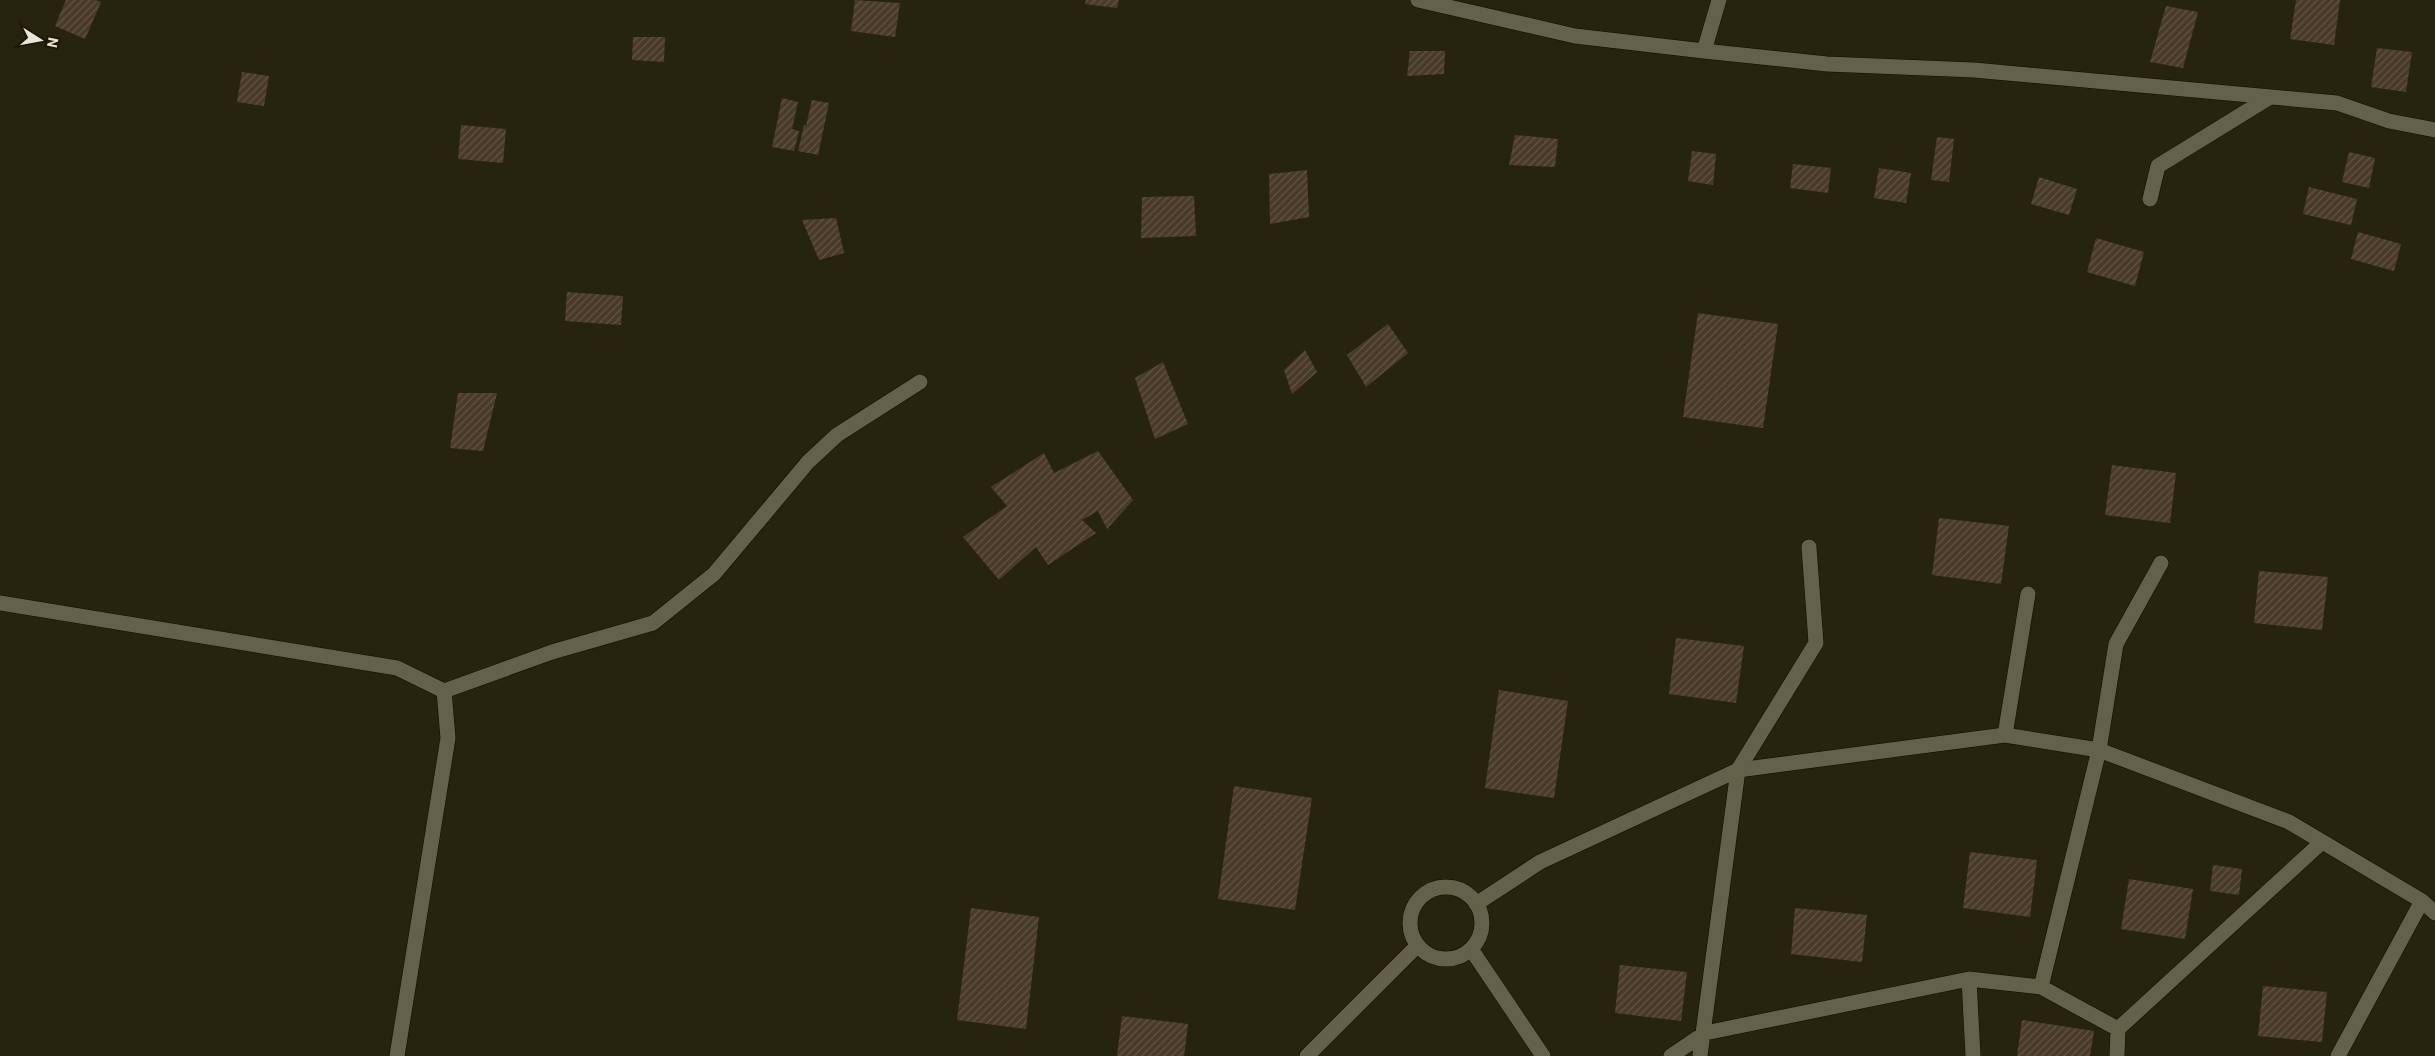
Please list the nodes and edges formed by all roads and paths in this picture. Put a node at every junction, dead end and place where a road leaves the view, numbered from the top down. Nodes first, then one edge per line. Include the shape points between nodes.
1 (1418, 0) edge
2 (1719, 0) edge
3 (1704, 51) junction
4 (2270, 97) junction
5 (2435, 130) edge
6 (2150, 199) dead end
7 (920, 382) dead end
8 (1809, 547) dead end
9 (2161, 564) dead end
10 (2028, 594) dead end
11 (0, 603) edge
12 (444, 692) junction
13 (2005, 735) junction
14 (2099, 750) junction
15 (1738, 770) junction
16 (2322, 842) junction
17 (2422, 901) junction
18 (1476, 904) junction
19 (2435, 913) edge
20 (1417, 946) junction
21 (1471, 949) junction
22 (1970, 980) junction
23 (2041, 987) junction
24 (2118, 1028) junction
25 (1704, 1033) junction
26 (397, 1056) edge
27 (1306, 1056) edge
28 (1543, 1056) edge
29 (1671, 1056) edge
30 (1700, 1056) edge
31 (1973, 1056) edge
32 (2117, 1056) edge
33 (2338, 1056) edge

1 - 3 street via 1575,36
2 - 3 street
3 - 4 street via 1827,64 1974,70
4 - 5 street via 2337,103 2389,121
4 - 6 street via 2158,166
7 - 12 street via 837,435 808,462 714,574 653,623 552,652
8 - 15 street via 1816,643
9 - 14 street via 2116,644
10 - 13 street
11 - 12 street via 397,668
12 - 26 street via 448,738
13 - 14 street
13 - 15 street
14 - 16 street via 2289,822
14 - 23 street
15 - 18 street via 1540,862
15 - 25 street
16 - 17 street
16 - 24 street
17 - 19 street
17 - 33 street
18 - 20 street via 1468,895 1446,887 1423,895 1410,915 1409,926
18 - 21 street via 1482,928
20 - 21 street via 1437,959 1461,956
20 - 27 street
21 - 28 street
22 - 23 street
22 - 25 street
22 - 31 street
23 - 24 street
24 - 32 street
25 - 29 street
25 - 30 street

